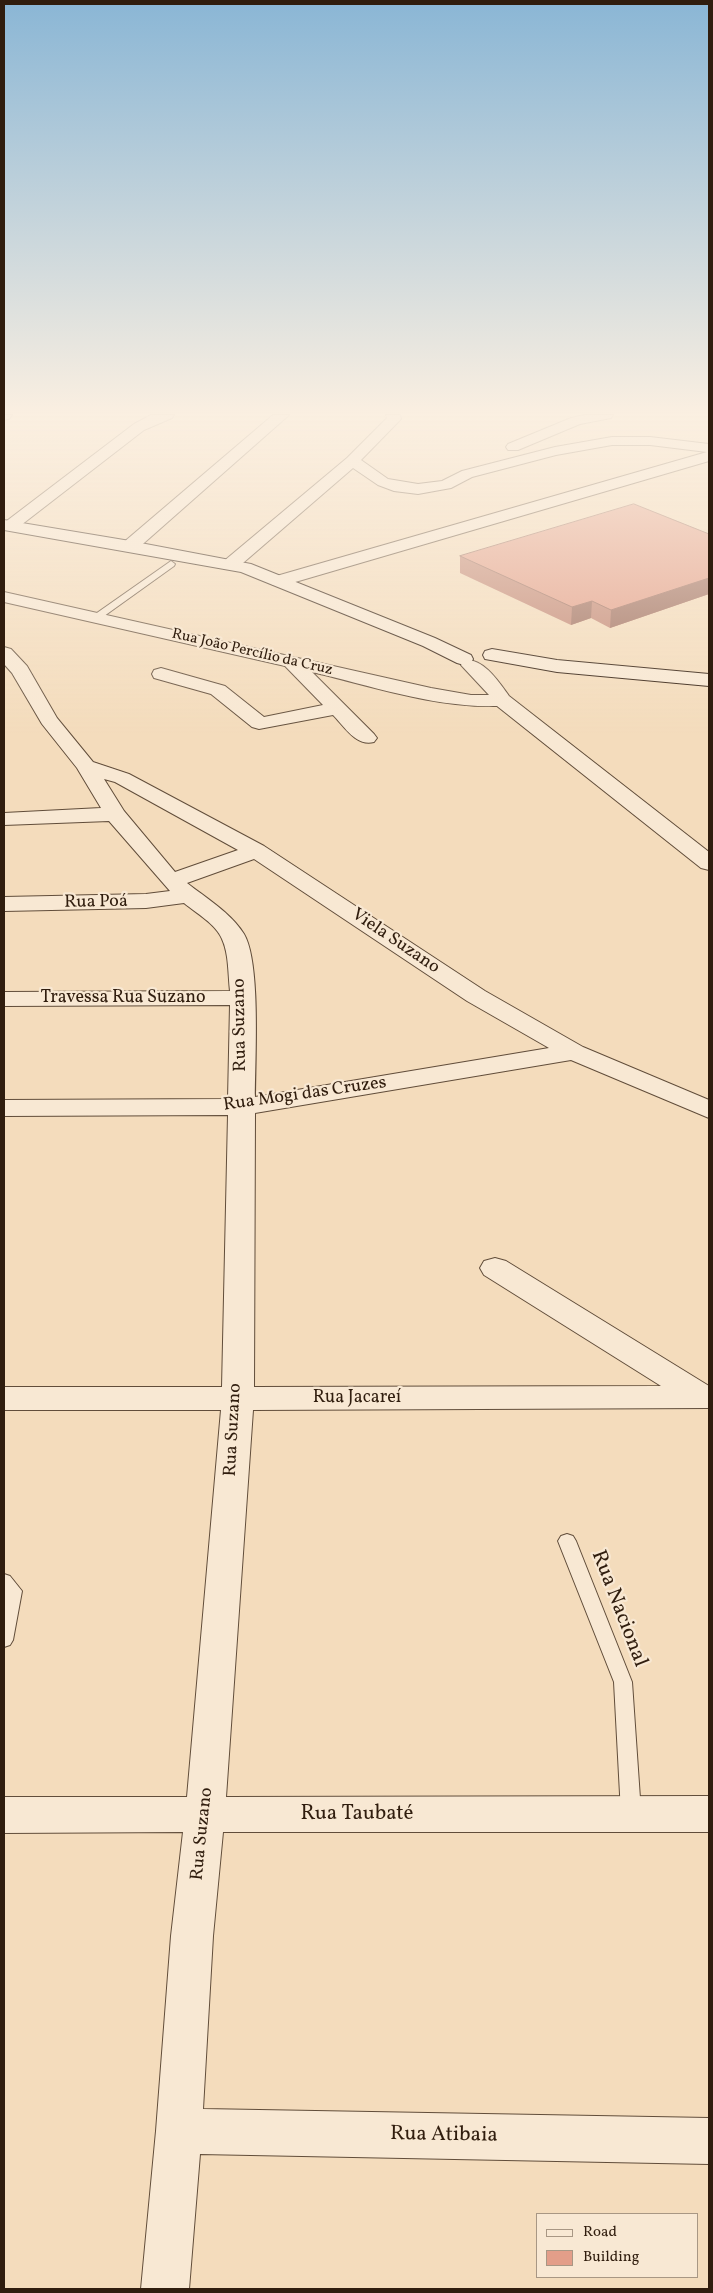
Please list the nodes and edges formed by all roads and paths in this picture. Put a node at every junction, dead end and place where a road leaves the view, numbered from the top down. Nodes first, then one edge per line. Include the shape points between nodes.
1 (158, 522) edge
2 (280, 522) edge
3 (481, 522) edge
4 (7, 525) edge
5 (130, 546) junction
6 (171, 564) dead end
7 (230, 565) junction
8 (278, 581) junction
9 (4, 597) edge
10 (97, 617) junction
11 (6, 657) edge
12 (483, 660) junction
13 (292, 663) junction
14 (161, 674) dead end
15 (709, 680) edge
16 (497, 693) junction
17 (336, 708) junction
18 (367, 738) dead end
19 (86, 766) junction
20 (114, 814) junction
21 (4, 818) edge
22 (256, 851) junction
23 (709, 862) edge
24 (180, 889) junction
25 (4, 904) edge
26 (243, 998) junction
27 (4, 999) edge
28 (574, 1052) junction
29 (242, 1107) junction
30 (4, 1108) edge
31 (709, 1110) edge
32 (495, 1268) dead end
33 (706, 1397) edge
34 (4, 1398) edge
35 (238, 1399) junction
36 (567, 1542) dead end
37 (4, 1581) edge
38 (4, 1640) edge
39 (631, 1813) junction
40 (709, 1814) edge
41 (4, 1815) edge
42 (205, 1815) junction
43 (179, 2131) junction
44 (709, 2142) edge
45 (165, 2289) edge

1 - 5 street
2 - 7 street
3 - 8 street
4 - 5 street
5 - 7 street
6 - 10 lane
7 - 8 street
8 - 12 street via 429,642
9 - 10 street, Rua João Percílio da Cruz
10 - 13 street, Rua João Percílio da Cruz
11 - 19 street, Rua Suzano via 20,670 49,720
12 - 15 street
12 - 16 street
13 - 16 street, Rua João Percílio da Cruz via 452,699
13 - 17 street
14 - 17 street via 218,690 259,723
16 - 23 street
17 - 18 street
19 - 20 street, Rua Suzano
19 - 22 street, Viela Suzano via 122,778
20 - 21 street
20 - 24 street, Rua Suzano
22 - 24 street, Rua Poá
22 - 28 street, Viela Suzano via 476,996
24 - 25 street, Rua Poá via 146,901
24 - 26 street, Rua Suzano via 233,936 238,951
26 - 27 street, Travessa Rua Suzano
26 - 29 street, Rua Suzano
28 - 29 street, Rua Mogi das Cruzes
28 - 31 street, Viela Suzano
29 - 30 street, Rua Mogi das Cruzes
29 - 35 street, Rua Suzano
32 - 33 street
33 - 35 street, Rua Jacareí
34 - 35 street, Rua Jacareí
35 - 42 street, Rua Suzano
36 - 39 lane, Rua Nacional via 623,1682
37 - 38 lane via 13,1591
39 - 40 street, Rua Taubaté
39 - 42 street, Rua Taubaté
41 - 42 street, Rua Taubaté
42 - 43 street, Rua Suzano via 192,1936
43 - 44 street, Rua Atibaia
43 - 45 street, Rua Suzano

